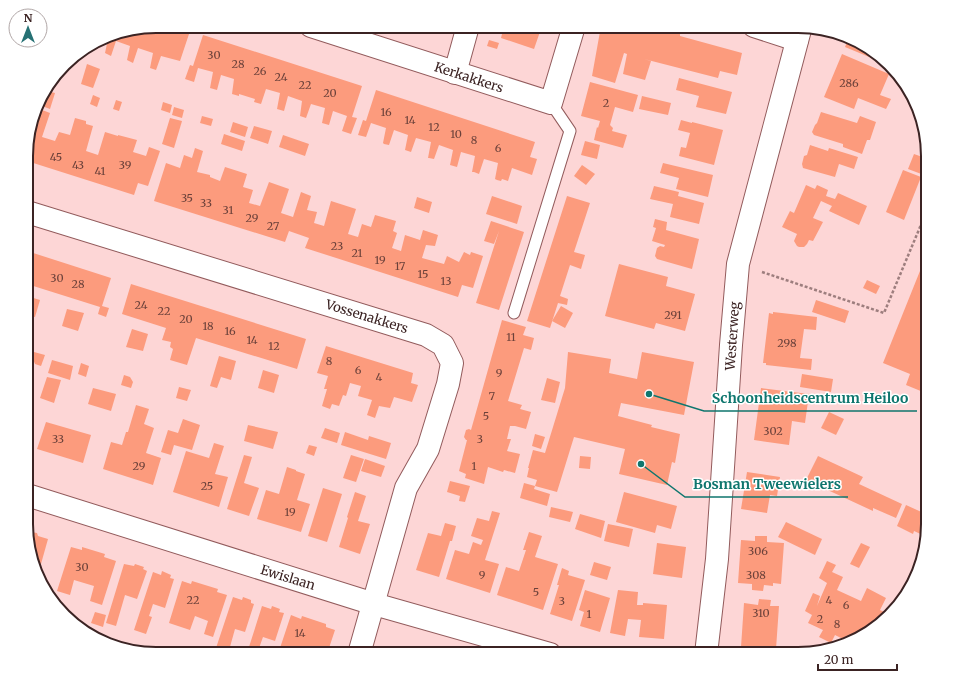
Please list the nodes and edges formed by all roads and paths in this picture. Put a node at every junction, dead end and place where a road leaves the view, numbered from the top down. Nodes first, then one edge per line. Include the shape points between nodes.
1 (332, 33) edge
2 (466, 33) edge
3 (572, 33) edge
4 (799, 33) edge
5 (455, 73) junction
6 (551, 103) junction
7 (33, 214) edge
8 (921, 225) edge
9 (738, 264) junction
10 (514, 313) dead end
11 (33, 497) edge
12 (374, 604) junction
13 (361, 647) edge
14 (525, 647) edge
15 (707, 647) edge

1 - 5 street, Kerkakkers
2 - 5 street
3 - 6 street
4 - 9 street, Westerweg
5 - 6 street, Kerkakkers
6 - 10 lane via 570,131
7 - 12 street, Vossenakkers via 426,334 443,345 452,363 448,384 428,449 406,488
8 - 9 path via 884,313
9 - 15 street, Westerweg via 717,559
11 - 12 street, Ewislaan
12 - 13 street, Vossenakkers
12 - 14 street, Ewislaan

